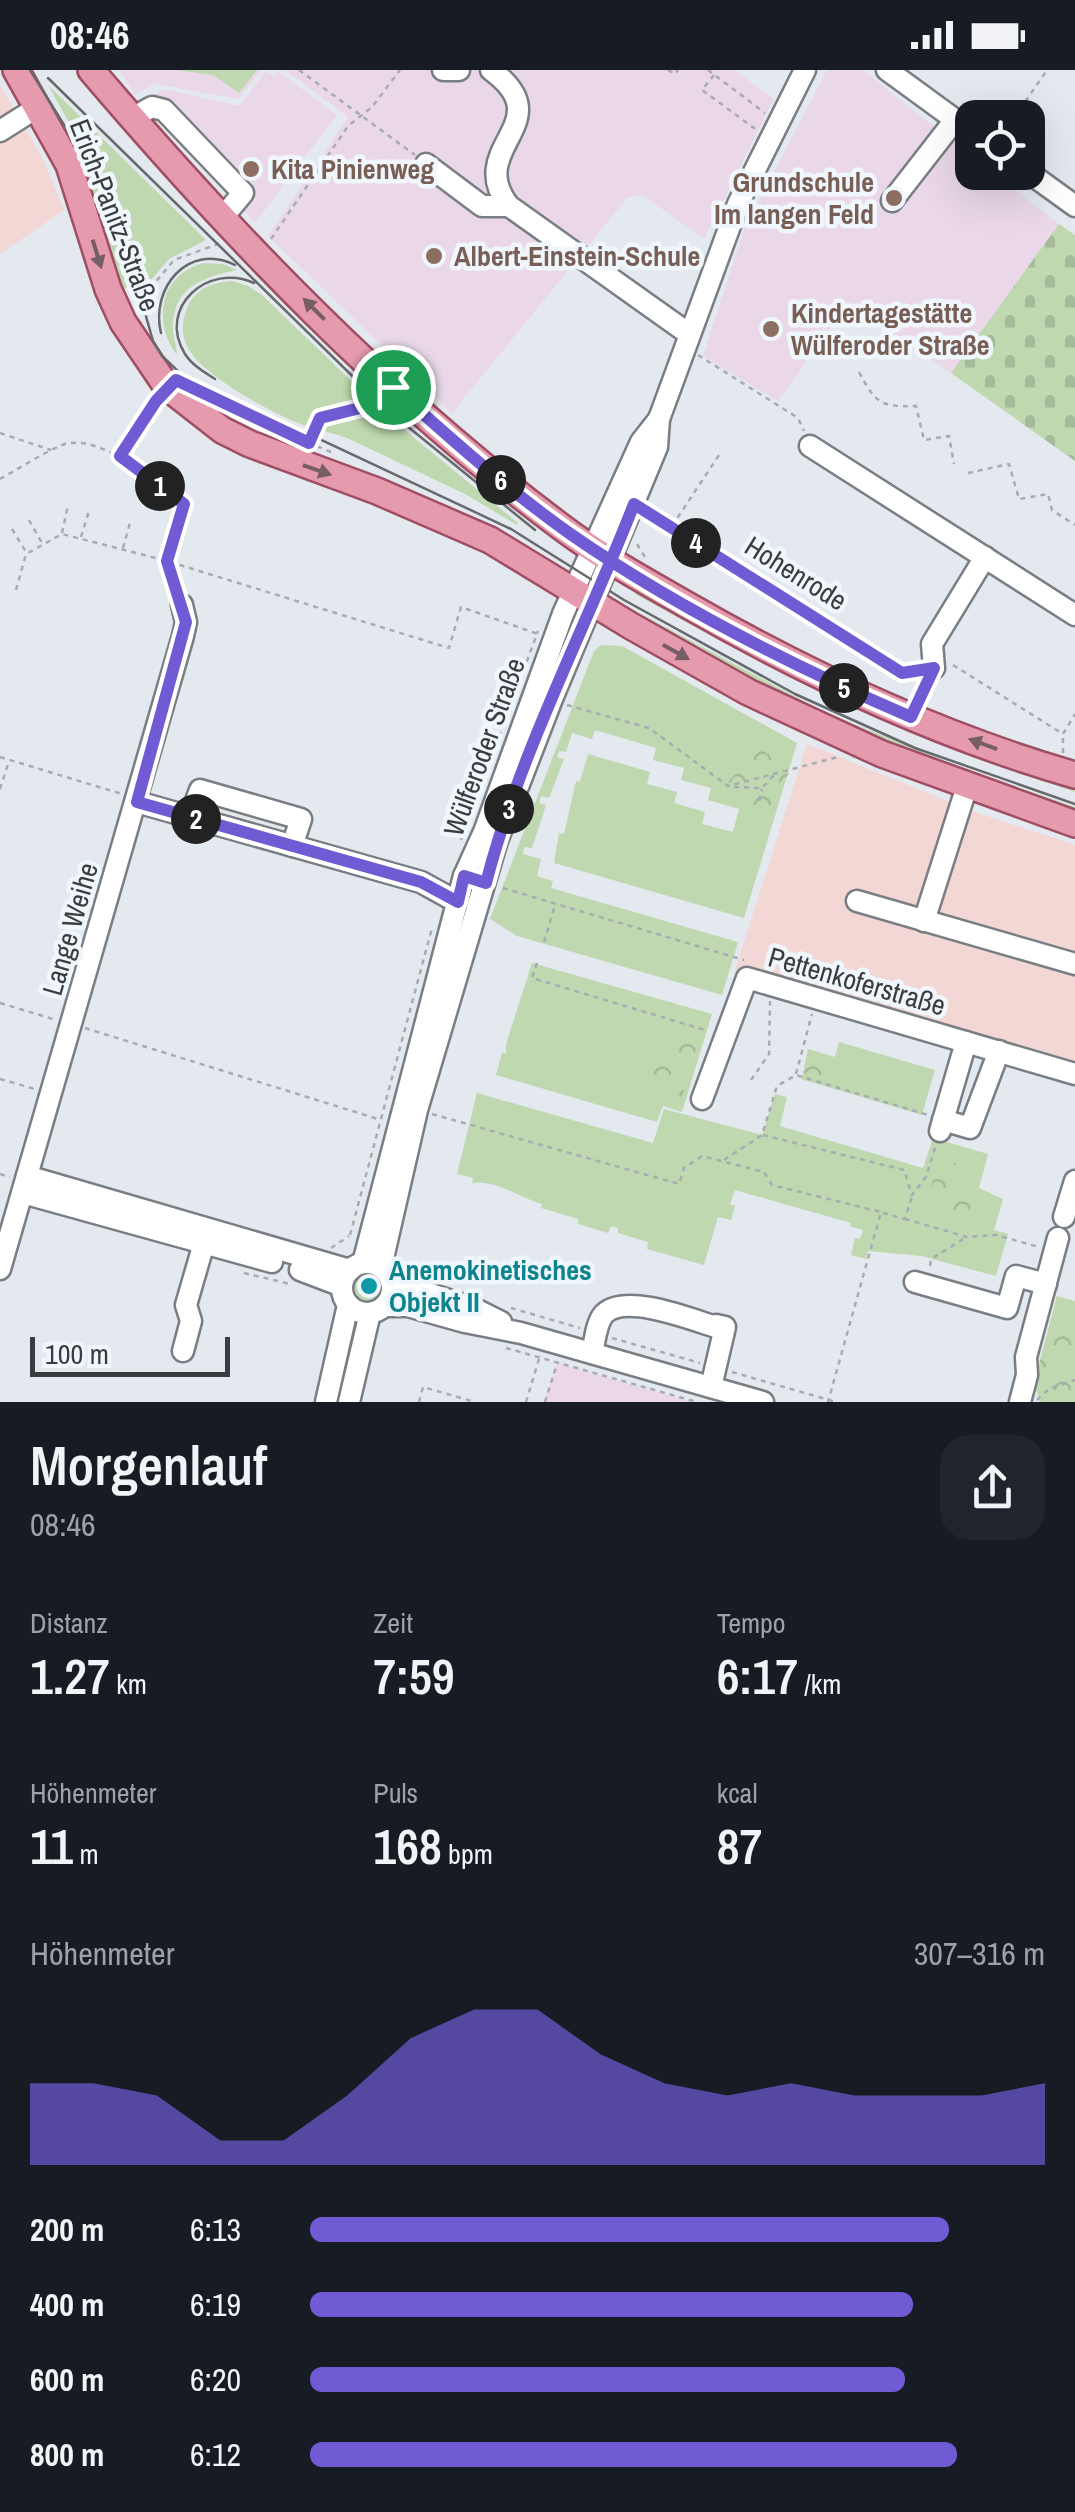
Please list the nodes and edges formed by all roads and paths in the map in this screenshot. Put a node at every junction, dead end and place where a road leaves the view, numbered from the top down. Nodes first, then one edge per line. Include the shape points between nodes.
1 (16, 70) edge
2 (91, 70) edge
3 (299, 70) edge
4 (400, 70) edge
5 (443, 70) edge
6 (459, 70) edge
7 (491, 70) edge
8 (668, 70) edge
9 (678, 70) edge
10 (708, 70) edge
11 (805, 70) edge
12 (887, 70) edge
13 (1047, 70) edge
14 (714, 75) junction
15 (1026, 100) edge
16 (38, 107) junction
17 (361, 115) junction
18 (955, 119) edge
19 (0, 131) edge
20 (774, 132) junction
21 (955, 135) edge
22 (426, 164) joint
23 (1045, 184) edge
24 (892, 201) dead end
25 (509, 206) junction
26 (1075, 206) edge
27 (226, 226) junction
28 (267, 244) dead end
29 (129, 294) dead end
30 (687, 340) junction
31 (859, 372) dead end
32 (167, 387) junction
33 (393, 387) junction
34 (206, 396) dead end
35 (659, 419) junction
36 (0, 432) edge
37 (309, 443) junction
38 (317, 446) dead end
39 (810, 446) joint
40 (52, 451) junction
41 (721, 452) dead end
42 (120, 456) junction
43 (954, 464) dead end
44 (968, 474) dead end
45 (0, 479) edge
46 (634, 504) junction
47 (68, 505) dead end
48 (89, 511) dead end
49 (29, 520) dead end
50 (130, 522) dead end
51 (1075, 526) edge
52 (671, 528) junction
53 (12, 529) dead end
54 (62, 534) junction
55 (81, 539) junction
56 (42, 545) junction
57 (122, 550) junction
58 (26, 554) junction
59 (602, 555) junction
60 (985, 557) junction
61 (167, 561) junction
62 (16, 590) dead end
63 (583, 596) junction
64 (182, 605) joint
65 (1075, 614) edge
66 (554, 639) junction
67 (934, 668) junction
68 (552, 698) junction
69 (1075, 714) edge
70 (911, 717) junction
71 (844, 755) dead end
72 (0, 757) edge
73 (9, 760) junction
74 (776, 773) junction
75 (1075, 775) edge
76 (728, 786) junction
77 (966, 786) junction
78 (762, 788) junction
79 (0, 789) edge
80 (137, 800) junction
81 (759, 801) dead end
82 (190, 817) junction
83 (1075, 824) edge
84 (292, 846) junction
85 (486, 883) junction
86 (857, 901) dead end
87 (458, 902) junction
88 (555, 904) junction
89 (924, 921) junction
90 (544, 942) dead end
91 (537, 963) dead end
92 (758, 964) dead end
93 (1075, 964) edge
94 (770, 985) junction
95 (0, 1003) edge
96 (812, 1014) dead end
97 (70, 1024) junction
98 (705, 1030) dead end
99 (966, 1042) junction
100 (999, 1051) junction
101 (1075, 1074) edge
102 (796, 1075) junction
103 (0, 1079) edge
104 (751, 1080) dead end
105 (51, 1094) junction
106 (702, 1099) dead end
107 (417, 1110) junction
108 (399, 1125) junction
109 (941, 1126) junction
110 (762, 1135) junction
111 (722, 1161) junction
112 (1075, 1182) edge
113 (25, 1184) junction
114 (912, 1195) junction
115 (881, 1212) junction
116 (1064, 1217) dead end
117 (905, 1219) junction
118 (354, 1234) dead end
119 (967, 1237) junction
120 (204, 1243) junction
121 (1025, 1243) junction
122 (1056, 1244) joint
123 (1022, 1251) dead end
124 (328, 1255) dead end
125 (932, 1260) dead end
126 (0, 1269) edge
127 (363, 1279) junction
128 (915, 1282) dead end
129 (1046, 1284) junction
130 (652, 1306) dead end
131 (377, 1309) junction
132 (722, 1329) dead end
133 (513, 1340) junction
134 (183, 1352) dead end
135 (592, 1353) junction
136 (540, 1358) junction
137 (557, 1363) junction
138 (1075, 1380) edge
139 (704, 1394) edge
140 (326, 1402) edge
141 (348, 1402) edge
142 (419, 1402) edge
143 (475, 1402) edge
144 (526, 1402) edge
145 (546, 1402) edge
146 (763, 1402) edge
147 (828, 1402) edge
148 (1020, 1402) edge
149 (1035, 1402) edge

1 - 16 main road, Erich-Panitz-Straße
2 - 27 main road, Erich-Panitz-Straße
3 - 17 path
4 - 17 path
5 - 6 street
7 - 25 street via 510,84 519,104 496,177
8 - 9 path
10 - 14 path
11 - 20 street, Wülferoder Straße
12 - 18 street
13 - 15 path
14 - 20 path
14 - 20 path via 702,90
16 - 19 street
16 -> 32 main road, Erich-Panitz-Straße via 69,165 123,322
17 - 22 path
17 - 28 path
20 - 30 street, Wülferoder Straße via 738,204
21 - 24 street
22 - 25 street via 482,206
23 - 26 street
25 - 30 street
27 - 29 path via 218,246 174,260 154,284
33 -> 27 main road, Erich-Panitz-Straße
30 - 35 street, Wülferoder Straße
30 - 39 path via 798,418
31 - 43 path via 872,396 888,406 916,406 924,440 949,436
32 - 42 path
32 -> 63 main road, Erich-Panitz-Straße via 222,430 490,540
33 - 37 path via 376,404 320,418
33 - 59 main road, Erich-Panitz-Straße via 488,470
34 - 37 path
35 - 46 street, Wülferoder Straße via 658,447
35 - 59 street, Wülferoder Straße via 641,442
36 - 40 path
37 - 38 path
39 - 60 street
40 - 42 path via 77,442
40 - 45 path
41 - 52 path
42 - 61 path via 184,504
44 - 51 path via 1009,464 1019,500 1048,494 1052,510
46 - 52 path, Hohenrode
46 - 59 street, Wülferoder Straße
47 - 54 path
48 - 55 path
49 - 56 path
50 - 57 path
52 - 67 path, Hohenrode via 902,673
53 - 58 path
54 - 55 path
54 - 56 path
55 - 57 path
56 - 58 path
57 - 61 path
58 - 62 path
59 - 63 street, Wülferoder Straße
59 - 70 main road, Erich-Panitz-Straße via 793,664
60 - 65 street
60 - 67 street via 932,644
61 - 64 path
61 - 66 path, Wülferoder Straße via 449,648 460,608
63 - 66 street, Wülferoder Straße
63 - 68 street, Wülferoder Straße
63 -> 77 main road, Erich-Panitz-Straße via 748,692
64 - 80 street, Lange Weihe via 186,622
66 - 87 street, Wülferoder Straße
67 - 69 path, Hohenrode via 955,665 1063,734
67 - 70 path
68 - 76 path via 648,728
68 - 85 street, Wülferoder Straße
75 -> 70 main road, Erich-Panitz-Straße
71 - 74 path
72 - 73 path
73 - 79 path
73 - 80 path
74 - 76 path
74 - 78 path
76 - 78 path
77 - 83 main road, Erich-Panitz-Straße
77 - 89 street
78 - 81 path
80 - 82 street
80 - 97 street, Lange Weihe
82 - 84 street
82 - 84 street via 200,790 301,819
84 - 87 street via 421,882
85 - 88 path, Pettenkoferstraße
85 - 107 street, Wülferoder Straße
86 - 89 street
87 - 108 street, Wülferoder Straße
88 - 90 path
88 - 92 path, Pettenkoferstraße
89 - 93 street
91 - 98 path via 532,978
94 - 99 street, Pettenkoferstraße
94 - 104 path via 769,1054
94 - 106 street, Pettenkoferstraße via 748,978
95 - 97 path
96 - 102 path
97 - 105 street, Lange Weihe
97 - 108 path
99 - 100 street, Pettenkoferstraße
99 - 109 street
100 - 101 street, Pettenkoferstraße
100 - 109 street via 970,1128
102 - 109 path
102 - 110 path via 777,1086
103 - 105 path
105 - 113 street, Lange Weihe
107 - 111 path via 679,1184 684,1168 702,1156
107 - 127 street, Wülferoder Straße
108 - 127 street, Wülferoder Straße
109 - 114 path via 926,1177
110 - 111 path
110 - 114 path via 904,1170
111 - 115 path via 764,1172 772,1185
112 - 116 street
113 - 120 street
113 - 126 street, Lange Weihe
113 - 127 street
114 - 117 path
115 - 117 path
115 - 147 path
117 - 119 path
118 - 124 path
119 - 121 path
119 - 125 path
120 - 127 street via 308,1272
120 - 134 street via 186,1305 191,1322
121 - 122 path
121 - 123 path
122 - 129 street
127 - 131 street via 358,1311
127 - 131 street via 391,1296
127 - 133 street via 473,1308
127 - 140 street, Wülferoder Straße
128 - 129 street via 1006,1308 1016,1276
129 - 148 street
130 - 139 street via 725,1327
131 - 133 street via 408,1306
131 - 141 street
132 - 135 street via 621,1306 600,1320
133 - 135 street
133 - 136 path
135 - 139 street
136 - 137 path
136 - 144 path
137 - 139 path
137 - 145 path
138 - 149 path via 1048,1389
139 - 146 street
142 - 143 path via 424,1387

